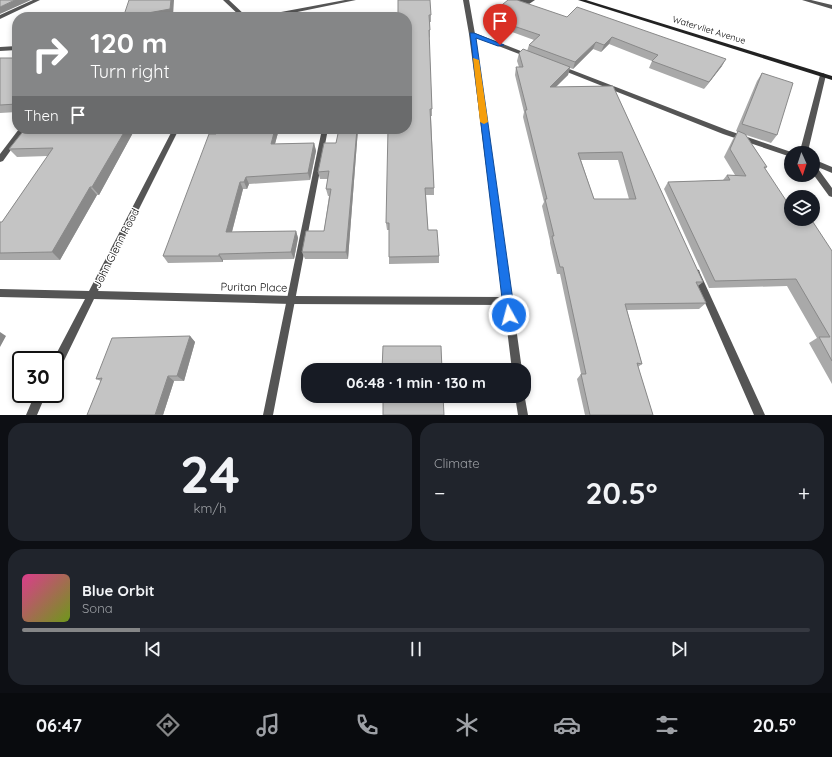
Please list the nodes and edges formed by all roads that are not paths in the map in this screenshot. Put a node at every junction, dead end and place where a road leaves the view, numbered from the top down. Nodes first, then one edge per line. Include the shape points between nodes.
1 (37, 0) edge
2 (226, 0) edge
3 (353, 0) edge
4 (466, 0) edge
5 (519, 0) edge
6 (532, 0) edge
7 (581, 0) edge
8 (805, 0) edge
9 (832, 7) edge
10 (239, 12) edge
11 (291, 12) edge
12 (0, 17) edge
13 (472, 34) junction
14 (12, 48) edge
15 (0, 49) edge
16 (539, 60) edge
17 (554, 65) edge
18 (822, 75) junction
19 (832, 78) edge
20 (613, 88) junction
21 (620, 103) edge
22 (19, 134) edge
23 (173, 134) edge
24 (323, 134) edge
25 (805, 146) edge
26 (3, 152) edge
27 (784, 152) edge
28 (0, 159) edge
29 (820, 165) edge
30 (832, 170) edge
31 (820, 178) edge
32 (832, 194) edge
33 (692, 262) edge
34 (0, 293) edge
35 (91, 295) junction
36 (291, 300) junction
37 (508, 301) junction
38 (63, 351) edge
39 (516, 363) edge
40 (37, 403) edge
41 (521, 403) edge
42 (31, 415) edge
43 (268, 415) edge
44 (523, 415) edge
45 (760, 415) edge

1 - 12 street
2 - 10 street
3 - 11 street
4 - 13 street
5 - 6 street
7 - 18 street, Watervliet Avenue
8 - 9 street
13 - 16 street
13 - 37 street
14 - 15 street
17 - 20 street
18 - 19 street, Watervliet Avenue
18 - 25 street
20 - 21 street
20 - 27 street via 725,132
22 - 26 street
23 - 35 street, John Glenn Road
24 - 36 street
26 - 28 street
29 - 30 street
31 - 32 street
33 - 45 street
34 - 35 street, Puritan Place
35 - 36 street, Puritan Place
35 - 38 street, John Glenn Road
36 - 37 street, Puritan Place
36 - 43 street
37 - 39 street
40 - 42 street
41 - 44 street

